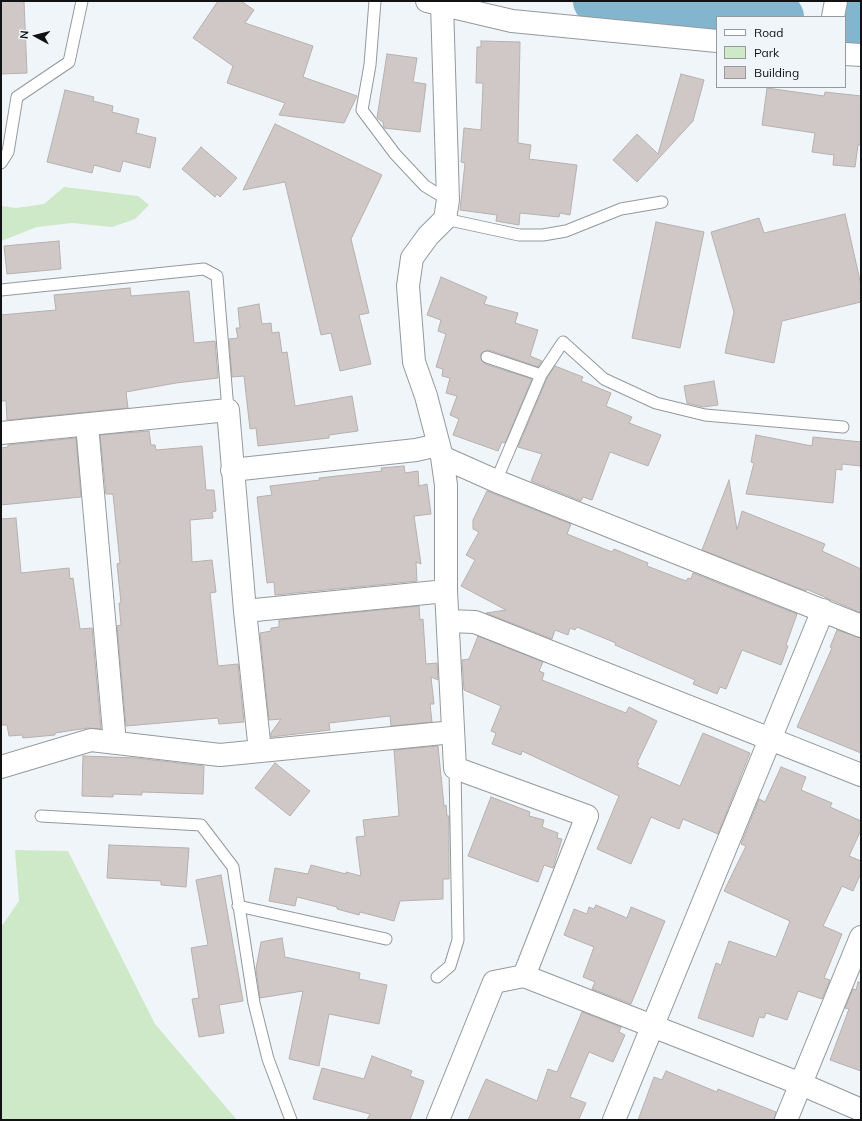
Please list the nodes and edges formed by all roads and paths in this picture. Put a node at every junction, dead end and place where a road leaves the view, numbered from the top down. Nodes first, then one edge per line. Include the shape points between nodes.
1 (82, 1) edge
2 (375, 1) edge
3 (434, 2) edge
4 (716, 41) edge
5 (846, 54) edge
6 (861, 55) edge
7 (1, 163) edge
8 (662, 202) dead end
9 (447, 210) junction
10 (1, 290) edge
11 (487, 357) dead end
12 (541, 375) junction
13 (228, 410) junction
14 (87, 425) junction
15 (843, 427) dead end
16 (1, 433) edge
17 (440, 451) junction
18 (232, 470) junction
19 (496, 481) junction
20 (446, 591) junction
21 (823, 610) junction
22 (245, 611) junction
23 (448, 621) junction
24 (861, 626) edge
25 (453, 732) junction
26 (770, 739) junction
27 (115, 743) junction
28 (260, 751) junction
29 (1, 767) edge
30 (455, 768) junction
31 (861, 775) edge
32 (41, 816) dead end
33 (238, 906) junction
34 (861, 938) edge
35 (386, 939) dead end
36 (524, 976) junction
37 (437, 977) dead end
38 (653, 1026) junction
39 (801, 1084) junction
40 (861, 1110) edge
41 (291, 1120) edge
42 (438, 1120) edge
43 (614, 1120) edge
44 (786, 1120) edge

1 - 7 lane via 69,62 17,96 8,152
2 - 9 lane via 370,64 362,110 395,154
3 - 4 street via 512,21
3 - 9 street
5 - 6 street
8 - 9 lane via 621,209 566,231 543,235 519,235
9 - 17 street via 412,258 408,286 414,362
10 - 13 lane via 204,269 216,276
11 - 12 lane
12 - 15 lane via 563,342 604,379 656,403 705,415
12 - 19 lane
13 - 14 street
13 - 18 street
14 - 16 street
14 - 27 street
17 - 18 street via 416,450
17 - 19 street
17 - 20 street via 446,485
18 - 22 street
19 - 21 street
20 - 22 street
20 - 23 street
21 - 24 street
21 - 26 street
22 - 28 street
23 - 25 street
23 - 26 street via 475,622
25 - 28 street
25 - 30 street
26 - 31 street
26 - 38 street
27 - 28 street via 220,755
27 - 29 street via 90,740
30 - 36 street via 587,816
30 - 37 lane via 458,940 450,966
32 - 33 lane via 201,825 232,868
33 - 35 lane
33 - 41 lane via 254,1004 268,1059
34 - 39 street
36 - 38 street
36 - 42 street via 494,982
38 - 39 street
38 - 43 street
39 - 40 street
39 - 44 street

